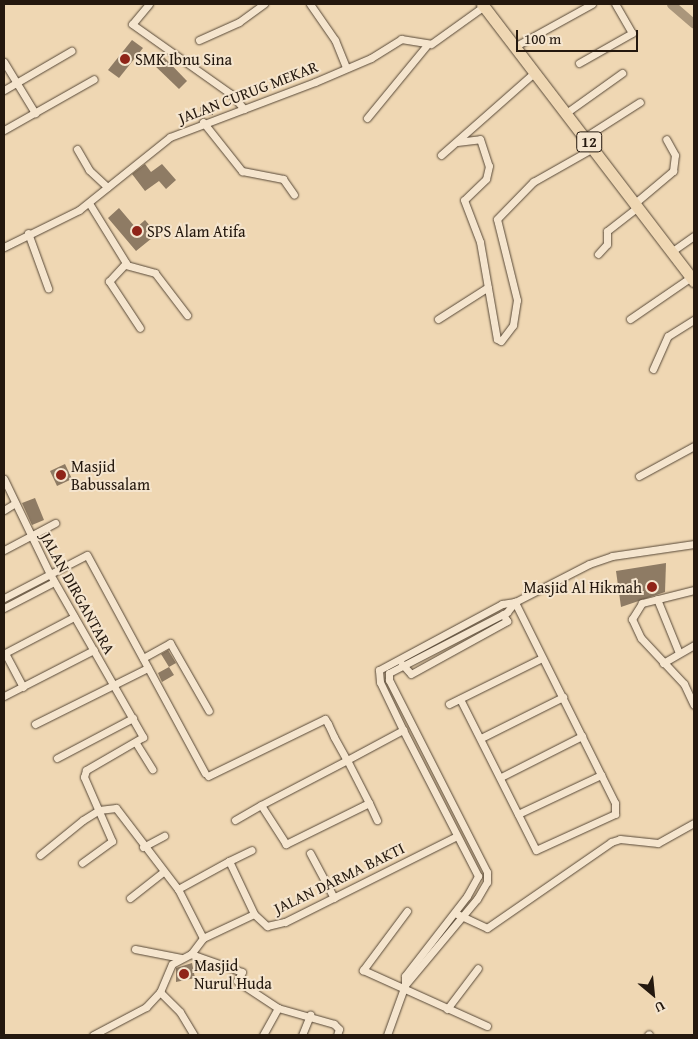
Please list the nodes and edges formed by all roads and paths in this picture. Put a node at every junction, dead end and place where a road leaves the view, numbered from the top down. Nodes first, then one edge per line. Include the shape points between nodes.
1 (149, 4) edge
2 (264, 4) edge
3 (310, 4) edge
4 (592, 4) edge
5 (615, 4) edge
6 (483, 5) edge
7 (199, 40) dead end
8 (427, 44) junction
9 (514, 47) junction
10 (71, 51) dead end
11 (4, 62) edge
12 (579, 63) dead end
13 (346, 68) junction
14 (534, 73) junction
15 (622, 73) dead end
16 (94, 79) dead end
17 (15, 84) junction
18 (4, 90) edge
19 (640, 102) dead end
20 (244, 109) junction
21 (34, 113) junction
22 (566, 113) junction
23 (367, 118) dead end
24 (203, 122) junction
25 (4, 130) edge
26 (585, 137) junction
27 (666, 139) dead end
28 (457, 142) junction
29 (593, 148) junction
30 (77, 149) dead end
31 (441, 155) dead end
32 (107, 187) junction
33 (294, 195) dead end
34 (89, 203) junction
35 (637, 205) junction
36 (28, 233) junction
37 (694, 236) edge
38 (4, 247) edge
39 (671, 252) junction
40 (598, 254) dead end
41 (126, 265) junction
42 (693, 279) edge
43 (488, 287) junction
44 (48, 288) dead end
45 (187, 315) dead end
46 (438, 319) dead end
47 (630, 319) dead end
48 (694, 320) edge
49 (140, 328) dead end
50 (653, 369) dead end
51 (694, 446) edge
52 (639, 476) dead end
53 (4, 479) edge
54 (15, 503) junction
55 (4, 510) edge
56 (55, 523) dead end
57 (30, 536) junction
58 (694, 544) edge
59 (4, 550) edge
60 (50, 574) junction
61 (54, 582) junction
62 (694, 590) edge
63 (4, 598) edge
64 (657, 599) junction
65 (515, 602) junction
66 (4, 608) edge
67 (503, 614) junction
68 (74, 617) junction
69 (694, 645) edge
70 (94, 650) junction
71 (679, 653) junction
72 (142, 658) junction
73 (542, 658) junction
74 (663, 663) junction
75 (402, 664) junction
76 (148, 668) junction
77 (113, 685) junction
78 (23, 687) junction
79 (4, 696) edge
80 (563, 697) junction
81 (460, 699) junction
82 (449, 704) dead end
83 (694, 705) edge
84 (208, 710) dead end
85 (133, 718) junction
86 (36, 724) dead end
87 (403, 730) junction
88 (582, 736) junction
89 (481, 738) junction
90 (136, 743) junction
91 (58, 758) dead end
92 (347, 760) junction
93 (152, 769) dead end
94 (440, 774) junction
95 (601, 775) junction
96 (500, 777) junction
97 (429, 780) junction
98 (369, 803) junction
99 (261, 805) junction
100 (99, 810) junction
101 (518, 814) junction
102 (235, 820) dead end
103 (377, 820) dead end
104 (694, 823) edge
105 (164, 836) dead end
106 (457, 836) junction
107 (143, 847) junction
108 (252, 850) dead end
109 (310, 853) dead end
110 (40, 854) dead end
111 (229, 861) junction
112 (82, 864) dead end
113 (163, 872) junction
114 (178, 889) junction
115 (130, 898) dead end
116 (334, 898) junction
117 (407, 911) dead end
118 (454, 911) junction
119 (254, 914) junction
120 (461, 916) junction
121 (203, 938) junction
122 (135, 949) dead end
123 (191, 954) junction
124 (180, 958) junction
125 (478, 968) dead end
126 (404, 987) junction
127 (160, 992) junction
128 (278, 1008) junction
129 (447, 1009) junction
130 (310, 1015) junction
131 (487, 1026) dead end
132 (93, 1035) edge
133 (194, 1035) edge
134 (263, 1035) edge
135 (302, 1035) edge
136 (337, 1035) edge
137 (387, 1035) edge

1 - 20 street via 132,24 231,94
2 - 7 street via 239,22
3 - 13 street via 335,40
4 - 9 street
5 - 12 street via 632,33
6 - 8 street
6 - 9 main road, 12
8 - 13 street, JALAN CURUG MEKAR via 401,39
8 - 23 street
9 - 14 main road, 12
10 - 17 street
11 - 17 street
13 - 20 street, JALAN CURUG MEKAR
14 - 22 main road, 12
14 - 28 street
15 - 22 street
16 - 21 street
17 - 18 street
17 - 21 street
19 - 26 street
20 - 24 street, JALAN CURUG MEKAR
21 - 25 street
22 - 26 main road, 12
24 - 32 street, JALAN CURUG MEKAR via 170,137
24 - 33 street via 242,171 283,179
26 - 29 main road, 12
27 - 35 street via 675,155 673,171
28 - 31 street
28 - 43 street via 480,139 489,166 486,179 464,200 480,242
29 - 35 main road, 12
29 - 43 street via 533,182 497,219 517,300 513,325 502,341 497,339
30 - 32 street via 88,170
32 - 34 street, JALAN CURUG MEKAR
34 - 36 street, JALAN CURUG MEKAR
34 - 41 street
35 - 39 main road, 12
35 - 40 street via 608,231 607,244
36 - 38 street, JALAN CURUG MEKAR
36 - 44 street
37 - 39 street
39 - 42 main road, 12
41 - 45 street via 156,273
41 - 49 street via 109,281
42 - 47 street
43 - 46 street
48 - 50 street via 668,336
51 - 52 street
53 - 54 street, JALAN DIRGANTARA
54 - 55 street
54 - 57 street, JALAN DIRGANTARA
56 - 57 street
57 - 59 street
57 - 60 street, JALAN DIRGANTARA
58 - 65 street via 612,556
60 - 61 street, JALAN DIRGANTARA
60 - 63 street
60 - 72 street, JALAN DIRGANTARA via 87,555
61 - 66 street
61 - 68 street, JALAN DIRGANTARA
62 - 64 street
64 - 71 street
64 - 74 street via 638,606 632,619 634,629
65 - 67 street
65 - 73 street
65 - 87 street via 502,604 381,668 380,682
67 - 75 street
67 - 75 street via 507,621 410,674
68 - 70 street, JALAN DIRGANTARA
68 - 78 street via 5,653
69 - 71 street
70 - 77 street, JALAN DIRGANTARA
70 - 78 street
71 - 74 street
72 - 76 street, JALAN DIRGANTARA
72 - 84 street via 170,643
73 - 80 street
73 - 81 street
74 - 83 street via 684,684
75 - 94 street via 391,670 388,680
76 - 77 street
76 - 92 street, JALAN DIRGANTARA via 206,775 322,719 328,724
77 - 85 street, JALAN DIRGANTARA
77 - 86 street
78 - 79 street
80 - 88 street
80 - 89 street
81 - 82 street
81 - 89 street
85 - 90 street via 143,737
85 - 91 street
87 - 92 street
87 - 97 street
88 - 95 street
88 - 96 street
89 - 96 street
90 - 93 street
90 - 100 street via 86,770 84,777
92 - 98 street
92 - 99 street
94 - 97 street
94 - 120 street via 487,872 484,889
95 - 101 street
95 - 101 street via 617,810 593,826 539,851
96 - 101 street
97 - 106 street
98 - 99 street via 286,844
98 - 103 street
99 - 102 street
100 - 107 street via 116,808
100 - 110 street
100 - 112 street via 112,841
104 - 120 street via 658,843 620,839 611,842 488,928
105 - 107 street
106 - 116 street, JALAN DARMA BAKTI
106 - 118 street via 478,876
107 - 113 street
108 - 111 street
109 - 116 street
111 - 114 street
111 - 119 street
113 - 114 street
113 - 115 street
114 - 121 street
116 - 119 street, JALAN DARMA BAKTI via 279,924 267,926
117 - 126 street via 363,970
118 - 120 street
118 - 126 street via 405,976
119 - 121 street, JALAN DARMA BAKTI
120 - 126 street
121 - 123 street
122 - 124 street
123 - 124 street
123 - 128 street via 242,972 237,981
124 - 127 street via 172,964
125 - 129 street
126 - 129 street
126 - 137 street
127 - 132 street via 137,1014
127 - 133 street via 180,1012
128 - 130 street
128 - 134 street
129 - 131 street
130 - 135 street
130 - 136 street via 334,1024 338,1027

